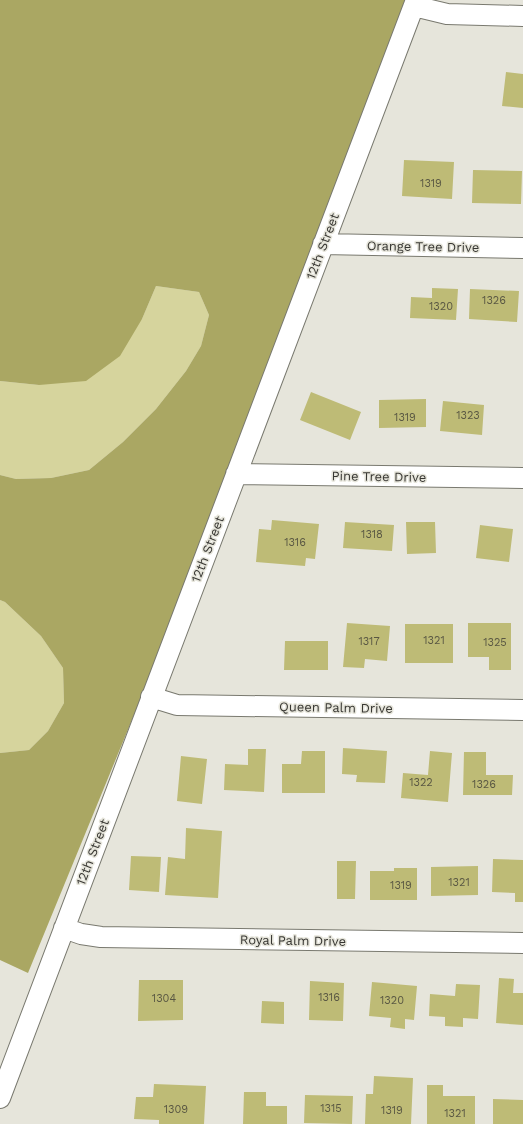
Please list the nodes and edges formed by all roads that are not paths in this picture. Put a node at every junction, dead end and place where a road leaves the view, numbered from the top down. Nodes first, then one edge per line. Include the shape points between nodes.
1 (415, 3) edge
2 (523, 16) edge
3 (323, 244) junction
4 (523, 248) edge
5 (236, 474) junction
6 (523, 478) edge
7 (151, 697) junction
8 (523, 710) edge
9 (64, 928) junction
10 (523, 943) edge
11 (0, 1098) edge

1 - 2 street via 447,14
1 - 3 street, 12th Street
3 - 4 street, Orange Tree Drive
3 - 5 street, 12th Street
5 - 6 street, Pine Tree Drive
5 - 7 street, 12th Street
7 - 8 street, Queen Palm Drive via 177,705
7 - 9 street, 12th Street
9 - 10 street, Royal Palm Drive via 101,937
9 - 11 street, 12th Street

